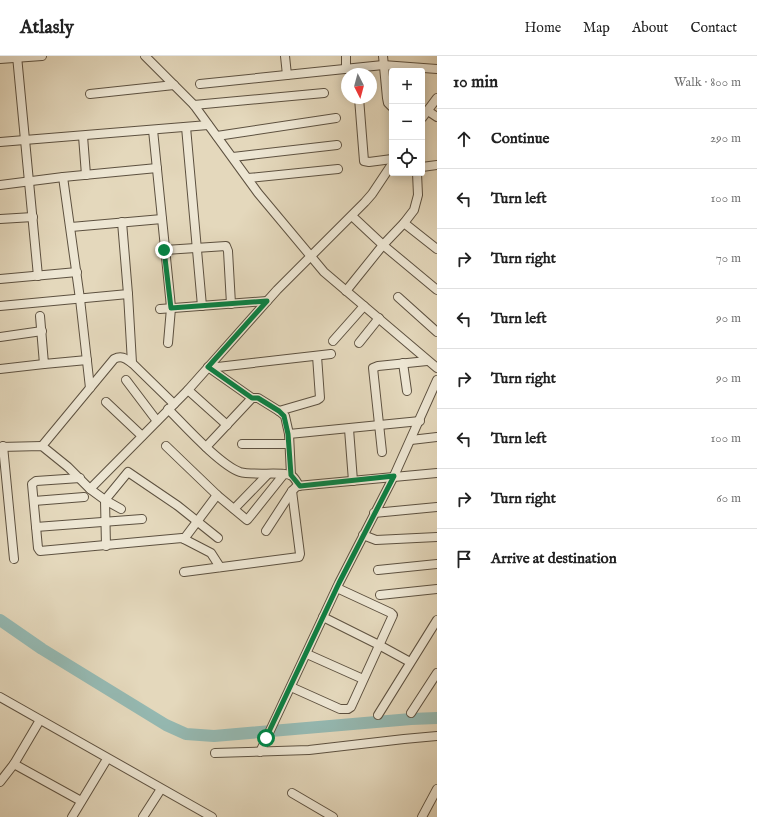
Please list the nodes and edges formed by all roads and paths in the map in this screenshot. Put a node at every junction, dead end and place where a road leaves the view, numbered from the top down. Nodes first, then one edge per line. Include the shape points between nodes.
1 (42, 56) edge
2 (145, 56) edge
3 (285, 56) edge
4 (346, 56) edge
5 (382, 56) edge
6 (17, 57) edge
7 (0, 60) edge
8 (383, 65) junction
9 (346, 68) edge
10 (370, 68) edge
11 (437, 69) edge
12 (341, 70) edge
13 (287, 75) junction
14 (200, 84) dead end
15 (174, 85) junction
16 (324, 93) dead end
17 (90, 94) dead end
18 (437, 98) edge
19 (359, 104) edge
20 (389, 104) edge
21 (194, 105) junction
22 (428, 111) junction
23 (425, 114) edge
24 (437, 117) edge
25 (336, 118) dead end
26 (208, 125) junction
27 (186, 127) junction
28 (153, 130) junction
29 (83, 136) junction
30 (217, 136) junction
31 (25, 141) junction
32 (0, 142) edge
33 (337, 145) dead end
34 (233, 157) junction
35 (389, 159) edge
36 (437, 165) edge
37 (425, 166) edge
38 (157, 168) junction
39 (338, 169) dead end
40 (389, 170) edge
41 (86, 175) junction
42 (417, 176) edge
43 (63, 177) junction
44 (248, 178) junction
45 (29, 182) junction
46 (0, 185) edge
47 (352, 216) junction
48 (33, 217) junction
49 (0, 219) edge
50 (162, 219) junction
51 (122, 222) junction
52 (404, 223) junction
53 (71, 227) junction
54 (383, 245) junction
55 (197, 248) junction
56 (437, 249) edge
57 (164, 250) junction
58 (311, 256) junction
59 (77, 272) junction
60 (38, 276) junction
61 (0, 279) edge
62 (437, 290) edge
63 (346, 291) junction
64 (128, 294) junction
65 (398, 297) dead end
66 (80, 298) junction
67 (267, 301) junction
68 (231, 304) junction
69 (0, 306) edge
70 (202, 306) junction
71 (364, 306) junction
72 (171, 308) junction
73 (160, 309) dead end
74 (40, 316) dead end
75 (379, 318) junction
76 (42, 331) junction
77 (437, 332) edge
78 (0, 337) edge
79 (333, 341) dead end
80 (168, 343) dead end
81 (359, 343) dead end
82 (331, 354) dead end
83 (317, 356) junction
84 (87, 360) junction
85 (427, 361) junction
86 (403, 363) junction
87 (44, 364) junction
88 (132, 364) junction
89 (208, 367) junction
90 (437, 368) edge
91 (0, 369) edge
92 (126, 380) dead end
93 (437, 380) edge
94 (90, 388) junction
95 (188, 390) junction
96 (407, 391) dead end
97 (252, 398) junction
98 (106, 402) dead end
99 (171, 406) junction
100 (279, 411) junction
101 (157, 421) junction
102 (420, 421) junction
103 (379, 425) junction
104 (227, 426) junction
105 (349, 429) junction
106 (288, 434) junction
107 (142, 436) junction
108 (437, 437) edge
109 (411, 440) junction
110 (242, 444) dead end
111 (289, 444) junction
112 (42, 446) junction
113 (166, 446) dead end
114 (1, 447) edge
115 (206, 447) junction
116 (382, 452) dead end
117 (437, 473) edge
118 (267, 475) junction
119 (287, 475) junction
120 (394, 476) junction
121 (80, 478) junction
122 (353, 481) junction
123 (300, 486) junction
124 (90, 489) junction
125 (292, 492) junction
126 (217, 495) junction
127 (84, 497) dead end
128 (105, 500) junction
129 (34, 501) junction
130 (437, 507) edge
131 (121, 509) dead end
132 (234, 509) junction
133 (374, 513) junction
134 (142, 519) dead end
135 (198, 521) junction
136 (105, 522) junction
137 (36, 526) junction
138 (266, 531) dead end
139 (363, 535) junction
140 (437, 537) edge
141 (218, 538) dead end
142 (184, 539) junction
143 (106, 546) junction
144 (14, 559) dead end
145 (437, 564) edge
146 (220, 567) junction
147 (378, 570) dead end
148 (184, 572) dead end
149 (337, 588) junction
150 (437, 589) edge
151 (380, 595) dead end
152 (323, 617) junction
153 (437, 620) edge
154 (378, 644) junction
155 (307, 654) junction
156 (410, 662) junction
157 (437, 673) edge
158 (363, 679) junction
159 (291, 686) junction
160 (0, 697) edge
161 (411, 713) dead end
162 (378, 715) dead end
163 (40, 720) junction
164 (437, 736) edge
165 (260, 752) junction
166 (215, 753) dead end
167 (107, 759) junction
168 (14, 764) junction
169 (0, 782) edge
170 (161, 789) junction
171 (437, 789) edge
172 (292, 793) dead end
173 (81, 801) junction
174 (72, 817) edge
175 (143, 817) edge
176 (212, 817) edge
177 (333, 817) edge
178 (422, 817) edge

1 - 6 street
2 - 15 street
3 - 13 street
4 - 9 street
5 - 8 street
6 - 7 street
6 - 31 street
8 - 10 street
8 - 11 street
8 - 20 street
12 - 13 street
13 - 14 street
15 - 17 street
15 - 21 street
16 - 21 street
18 - 22 street
19 - 35 street via 364,161
21 - 26 street
22 - 23 street
22 - 24 street
25 - 30 street
26 - 27 street
26 - 30 street
27 - 28 street
27 - 55 street
28 - 29 street
28 - 38 street
29 - 31 street
29 - 41 street
30 - 34 street
31 - 32 street
31 - 45 street
33 - 34 street
34 - 44 street
36 - 37 street
38 - 41 street
38 - 50 street
39 - 44 street
40 - 47 street
41 - 43 street
42 - 52 street via 418,200
43 - 45 street
43 - 53 street
44 - 58 street
45 - 46 street
45 - 48 street
47 - 54 street
47 - 58 street
48 - 49 street
48 - 60 street
50 - 51 street
50 - 57 street
51 - 53 street
51 - 64 street
52 - 54 street
52 - 56 street
53 - 59 street
54 - 62 street
54 - 63 street
55 - 57 street
55 - 68 street via 228,248
55 - 70 street
57 - 72 street
58 - 63 street via 324,272
58 - 67 street
59 - 60 street
59 - 66 street
60 - 61 street
63 - 71 street
64 - 66 street
64 - 88 street
65 - 77 street
66 - 69 street
66 - 84 street
67 - 68 street
67 - 89 street
68 - 70 street
70 - 72 street
71 - 75 street
71 - 79 street
72 - 73 street
72 - 80 street
74 - 76 street
75 - 81 street
75 - 85 street
76 - 78 street
76 - 87 street
82 - 83 street
83 - 89 street
83 - 100 street via 320,398
84 - 87 street
84 - 94 street
85 - 86 street
85 - 90 street
86 - 96 street
86 - 103 street via 373,368
87 - 91 street
88 - 94 street via 125,358 114,359
88 - 99 street
89 - 95 street
89 - 97 street
92 - 101 street
93 - 102 street
94 - 112 street
95 - 99 street
95 - 104 street
97 - 100 street via 258,398
97 - 104 street
98 - 107 street
99 - 101 street
99 - 115 street
100 - 106 street via 284,416
101 - 107 street
102 - 103 street
102 - 109 street
103 - 105 street
103 - 116 street
104 - 115 street
105 - 106 street
105 - 122 street
106 - 111 street
107 - 124 street
108 - 109 street
109 - 120 street
110 - 111 street
111 - 119 street
112 - 114 street
112 - 121 street
113 - 126 street
114 - 144 street
115 - 118 street via 237,471
117 - 120 street
118 - 119 street
118 - 132 street
119 - 123 street
119 - 132 street via 248,519
120 - 122 street
120 - 133 street
121 - 124 street
121 - 129 street via 34,482
122 - 123 street
123 - 125 street
124 - 128 street
125 - 138 street
125 - 146 street via 299,558
126 - 132 street
126 - 135 street
127 - 129 street
128 - 131 street
128 - 135 street via 125,474 130,473
128 - 136 street
129 - 137 street
130 - 133 street
133 - 139 street
134 - 136 street
135 - 141 street
135 - 142 street
136 - 137 street
136 - 143 street
137 - 143 street via 40,551
139 - 140 street via 376,540
139 - 149 street
142 - 143 street
142 - 146 street via 211,553
145 - 147 street
146 - 148 street
149 - 152 street
149 - 154 street via 392,613
150 - 151 street
152 - 154 street
152 - 155 street
153 - 156 street
154 - 156 street
154 - 158 street
155 - 158 street
155 - 159 street
156 - 162 street
157 - 161 street
158 - 159 street via 351,707 344,710
159 - 165 street
160 - 163 street
163 - 167 street
163 - 168 street
164 - 165 street via 309,750
165 - 166 street
167 - 170 street
167 - 173 street
168 - 169 street
168 - 173 street
170 - 175 street
170 - 176 street
171 - 178 street
172 - 177 street
173 - 174 street

